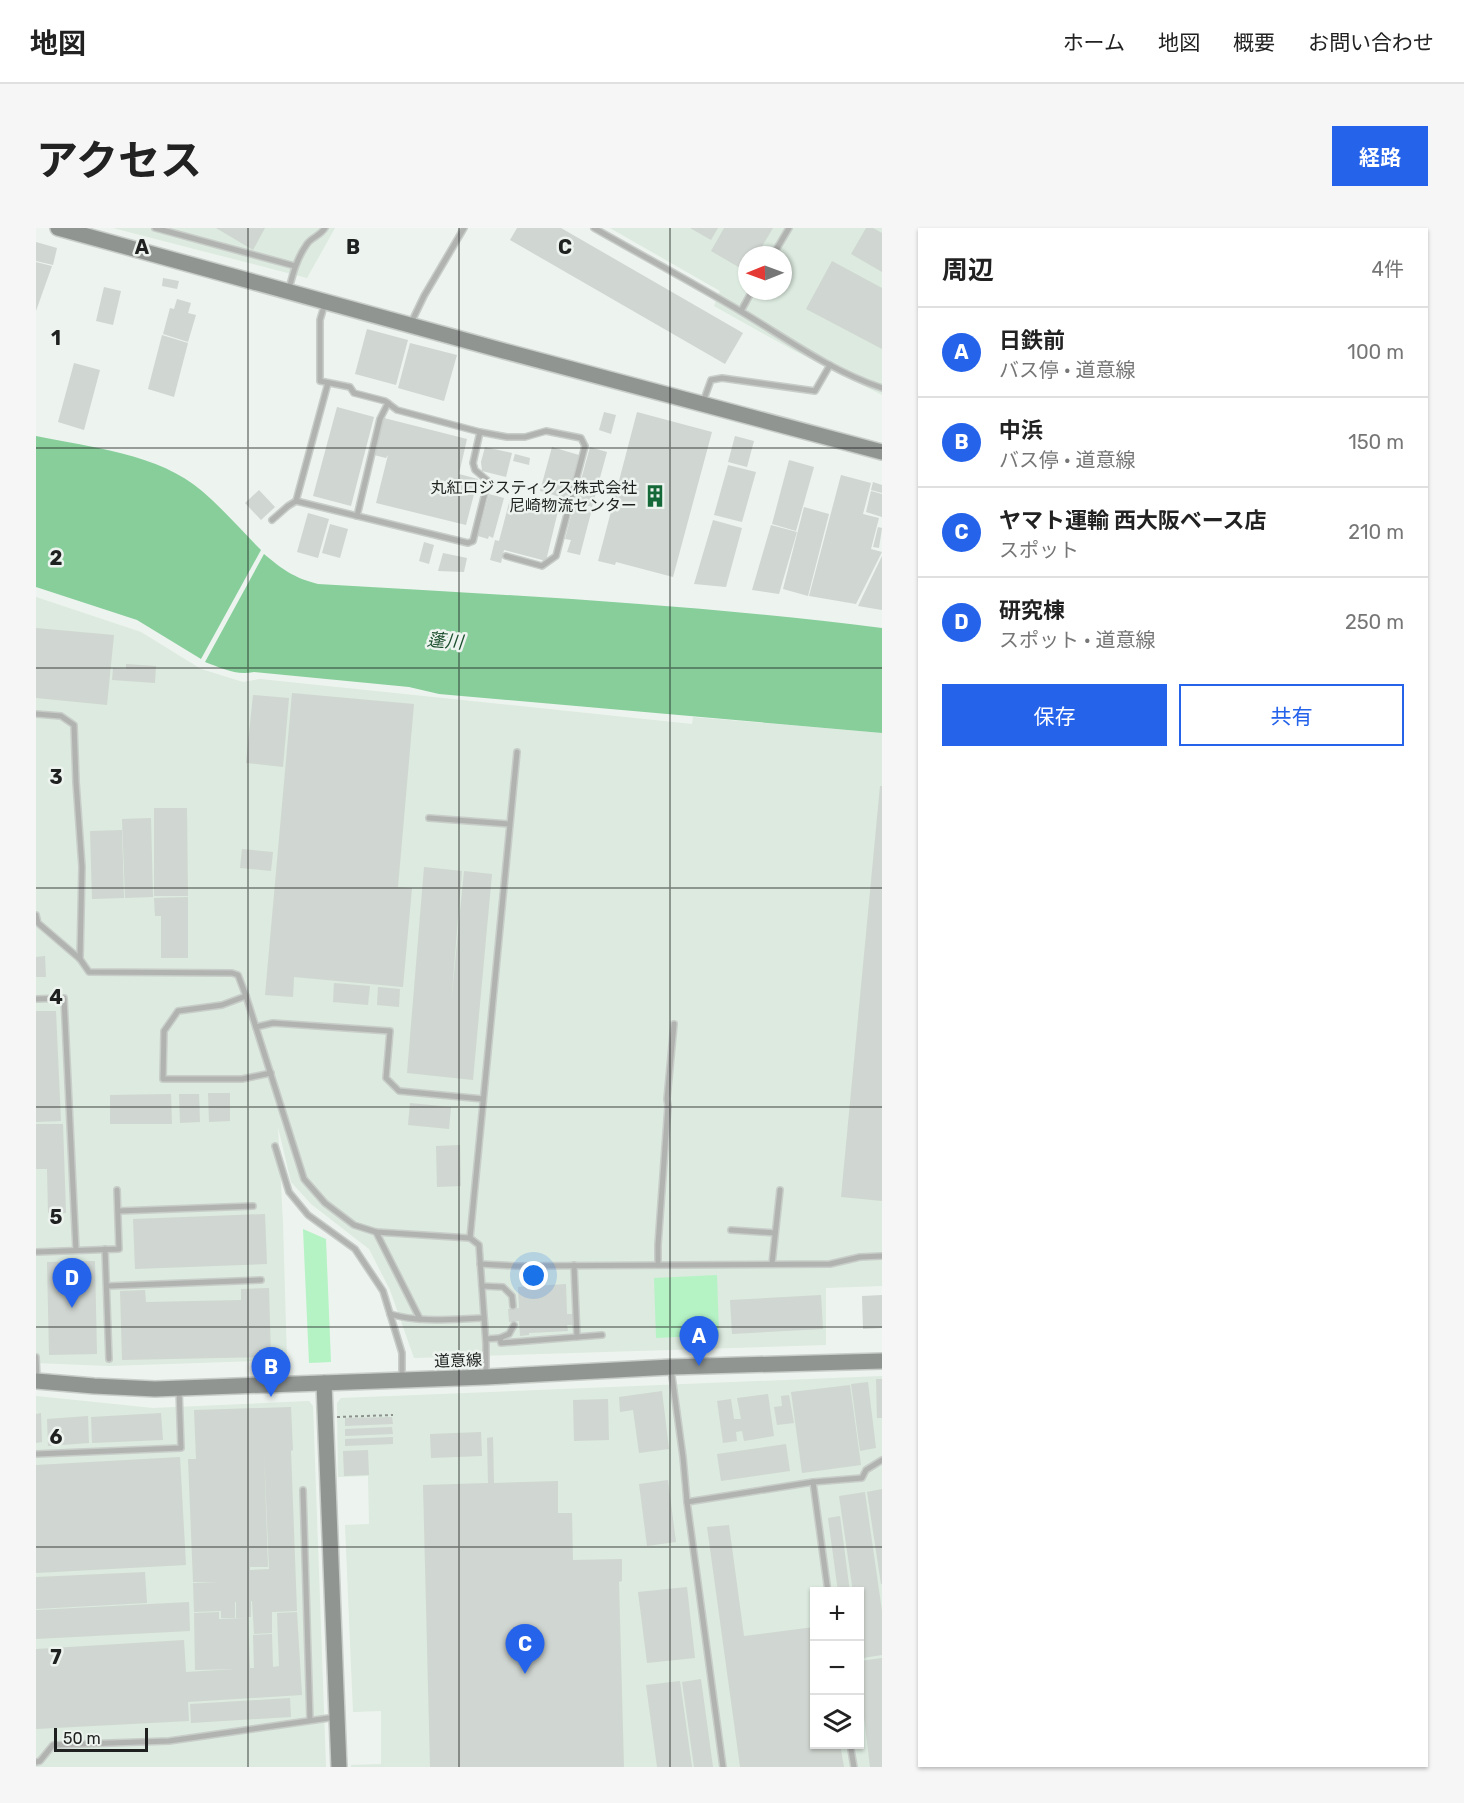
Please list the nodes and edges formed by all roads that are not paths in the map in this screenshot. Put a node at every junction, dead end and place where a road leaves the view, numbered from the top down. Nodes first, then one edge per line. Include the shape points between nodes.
1 (58, 228) edge
2 (155, 228) edge
3 (325, 228) edge
4 (464, 228) edge
5 (594, 228) edge
6 (789, 228) edge
7 (778, 246) edge
8 (296, 266) junction
9 (288, 291) junction
10 (748, 300) edge
11 (325, 301) junction
12 (741, 311) junction
13 (410, 325) junction
14 (830, 365) junction
15 (328, 383) junction
16 (882, 388) edge
17 (388, 404) junction
18 (702, 404) junction
19 (480, 432) junction
20 (882, 452) edge
21 (296, 501) junction
22 (357, 516) junction
23 (272, 520) dead end
24 (506, 556) dead end
25 (36, 714) edge
26 (517, 752) dead end
27 (429, 818) dead end
28 (509, 824) junction
29 (36, 915) edge
30 (80, 959) junction
31 (246, 996) junction
32 (36, 999) edge
33 (674, 1024) dead end
34 (256, 1027) junction
35 (271, 1073) junction
36 (483, 1099) junction
37 (275, 1146) dead end
38 (117, 1190) dead end
39 (780, 1190) dead end
40 (253, 1206) dead end
41 (118, 1211) junction
42 (731, 1230) dead end
43 (376, 1232) junction
44 (775, 1233) junction
45 (470, 1238) junction
46 (105, 1249) junction
47 (76, 1250) junction
48 (36, 1252) edge
49 (882, 1256) edge
50 (480, 1264) junction
51 (772, 1264) junction
52 (574, 1265) junction
53 (658, 1265) junction
54 (261, 1280) dead end
55 (106, 1286) junction
56 (482, 1286) junction
57 (513, 1306) dead end
58 (390, 1314) junction
59 (420, 1318) junction
60 (484, 1318) junction
61 (514, 1325) dead end
62 (602, 1335) dead end
63 (578, 1337) junction
64 (500, 1338) junction
65 (486, 1339) junction
66 (36, 1357) edge
67 (109, 1359) dead end
68 (882, 1360) edge
69 (671, 1367) junction
70 (486, 1377) junction
71 (402, 1380) junction
72 (37, 1381) edge
73 (324, 1383) junction
74 (179, 1388) junction
75 (36, 1454) edge
76 (882, 1460) edge
77 (813, 1482) junction
78 (303, 1490) dead end
79 (687, 1502) junction
80 (827, 1587) edge
81 (337, 1717) junction
82 (310, 1720) junction
83 (851, 1749) edge
84 (36, 1762) edge
85 (339, 1767) edge
86 (723, 1767) edge
87 (854, 1767) edge

1 - 9 street
2 - 8 lane
3 - 8 lane via 309,242
4 - 13 lane
5 - 12 lane
6 - 7 lane
8 - 9 lane
9 - 11 street
10 - 12 lane
11 - 13 street
11 - 15 lane via 320,320 320,381
12 - 14 lane
13 - 18 street
14 - 16 lane
14 - 18 lane via 815,391 722,378 711,380
15 - 17 lane via 350,387 354,393
15 - 21 lane
17 - 19 lane via 397,410
17 - 22 lane via 380,419
18 - 20 street
19 - 22 lane via 473,463 488,481 473,541 468,543
19 - 24 lane via 525,436 546,431 581,438 585,446 556,556 542,566
21 - 22 lane
21 - 23 lane
25 - 30 lane via 61,716 74,725 82,867
26 - 28 lane
27 - 28 lane
28 - 36 lane
29 - 30 lane via 38,923
30 - 31 lane via 88,972 232,973 240,978
31 - 34 lane
31 - 35 lane via 222,1005 178,1011 164,1031 163,1079 242,1079
32 - 47 lane via 64,998
33 - 53 lane
34 - 35 lane
34 - 36 lane via 273,1023 390,1031 386,1078 399,1092
35 - 43 lane via 304,1179 325,1203 354,1225
36 - 45 lane
37 - 58 lane via 289,1192 308,1215 355,1249 383,1291
38 - 41 lane
39 - 44 lane
40 - 41 lane
41 - 46 lane via 119,1249
42 - 44 lane
43 - 45 lane
43 - 59 lane
44 - 51 lane
45 - 50 lane via 479,1245
46 - 47 lane
46 - 55 lane
47 - 48 lane
49 - 51 lane via 830,1264
50 - 52 lane
50 - 56 lane
51 - 53 lane
52 - 53 lane
52 - 63 lane
54 - 55 lane
55 - 67 lane
56 - 57 lane via 503,1287 512,1296
56 - 60 lane
58 - 59 lane
58 - 71 lane via 402,1353
59 - 60 lane
60 - 65 lane
61 - 64 lane
62 - 63 lane
63 - 64 lane via 501,1343
64 - 65 lane
65 - 70 lane
66 - 72 lane
68 - 69 street, 道意線
69 - 70 street, 道意線
69 - 79 lane
70 - 71 street, 道意線
71 - 73 street, 道意線
72 - 74 street, 道意線
73 - 74 street, 道意線
73 - 81 street
74 - 75 lane via 181,1448
76 - 77 lane via 866,1470 862,1478
77 - 79 lane
77 - 80 lane
78 - 82 lane
79 - 86 lane
81 - 82 lane
81 - 85 street
82 - 84 lane via 169,1741 53,1745
83 - 87 lane

